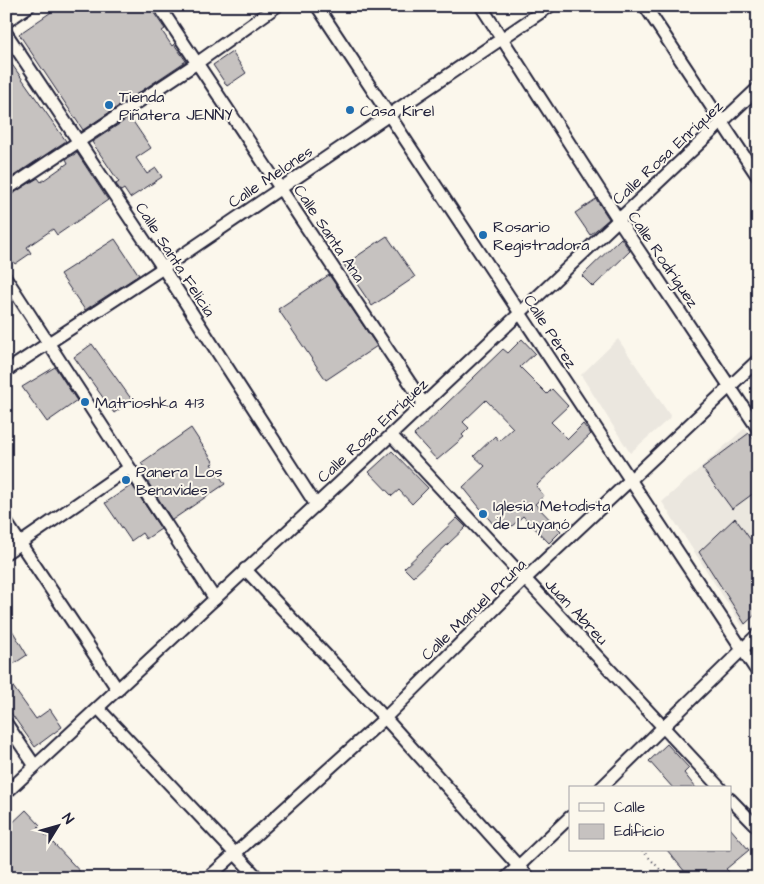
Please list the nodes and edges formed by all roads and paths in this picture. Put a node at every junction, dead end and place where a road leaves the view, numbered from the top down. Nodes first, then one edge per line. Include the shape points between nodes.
1 (29, 6) edge
2 (159, 6) edge
3 (277, 6) edge
4 (317, 6) edge
5 (481, 6) edge
6 (550, 6) edge
7 (645, 6) edge
8 (537, 10) edge
9 (6, 22) edge
10 (6, 33) edge
11 (502, 39) junction
12 (197, 63) junction
13 (758, 88) edge
14 (389, 114) junction
15 (722, 123) junction
16 (79, 142) junction
17 (758, 177) edge
18 (281, 188) junction
19 (6, 190) edge
20 (618, 219) junction
21 (163, 268) junction
22 (6, 278) edge
23 (520, 312) junction
24 (49, 343) junction
25 (758, 360) edge
26 (6, 370) edge
27 (730, 387) junction
28 (424, 404) junction
29 (758, 429) edge
30 (391, 435) junction
31 (129, 468) junction
32 (630, 482) junction
33 (316, 505) junction
34 (6, 522) edge
35 (20, 543) junction
36 (6, 553) edge
37 (245, 569) junction
38 (525, 579) junction
39 (215, 599) junction
40 (758, 634) edge
41 (742, 650) junction
42 (758, 673) edge
43 (118, 690) junction
44 (98, 708) junction
45 (385, 718) junction
46 (6, 723) edge
47 (663, 727) junction
48 (35, 766) junction
49 (603, 786) edge
50 (718, 786) edge
51 (6, 793) edge
52 (732, 801) edge
53 (569, 818) edge
54 (758, 828) edge
55 (235, 852) junction
56 (644, 852) edge
57 (518, 867) junction
58 (208, 878) edge
59 (258, 878) edge
60 (506, 878) edge
61 (529, 878) edge
62 (668, 878) edge

1 - 9 street
2 - 12 street, Calle Santa Ana
3 - 12 street
4 - 14 street, Calle Pérez
5 - 11 street, Calle Rodríguez
6 - 8 street, Calle Melones
7 - 15 street
8 - 11 street, Calle Melones
10 - 16 street, Calle Santa Felicia
11 - 14 street, Calle Melones
11 - 20 street, Calle Rodríguez
12 - 16 street
12 - 18 street, Calle Santa Ana
13 - 15 street, Calle Rosa Enríquez
14 - 18 street, Calle Melones
14 - 23 street, Calle Pérez
15 - 17 street
15 - 20 street, Calle Rosa Enríquez
16 - 19 street
16 - 21 street, Calle Santa Felicia
18 - 21 street, Calle Melones
18 - 28 street, Calle Santa Ana
20 - 23 street, Calle Rosa Enríquez
20 - 27 street, Calle Rodríguez
21 - 24 street, Calle Melones
21 - 33 street, Calle Santa Felicia
22 - 24 street
23 - 28 street, Calle Rosa Enríquez
23 - 32 street, Calle Pérez
24 - 26 street, Calle Melones
24 - 31 street
25 - 27 street, Calle Manuel Pruna
27 - 29 street, Calle Rodríguez
27 - 32 street, Calle Manuel Pruna
28 - 30 street, Calle Rosa Enríquez
30 - 33 street, Calle Rosa Enríquez
30 - 38 street, Juan Abreu
31 - 35 street
31 - 39 street
32 - 38 street, Calle Manuel Pruna
32 - 41 street, Calle Pérez
33 - 37 street, Calle Rosa Enríquez
34 - 35 street
35 - 36 street
35 - 43 street
37 - 39 street, Calle Rosa Enríquez
37 - 45 street
38 - 45 street, Calle Manuel Pruna
38 - 47 street, Juan Abreu
39 - 43 street, Calle Rosa Enríquez
40 - 41 street
41 - 42 street, Calle Pérez
41 - 47 street
43 - 44 street, Calle Rosa Enríquez
44 - 48 street, Calle Rosa Enríquez
44 - 55 street
45 - 55 street, Calle Manuel Pruna
45 - 57 street
46 - 48 street
47 - 49 street
47 - 50 street, Juan Abreu
48 - 51 street, Calle Rosa Enríquez
52 - 54 street
53 - 57 street
55 - 58 street, Calle Manuel Pruna
55 - 59 street
56 - 62 path
57 - 60 street
57 - 61 street

